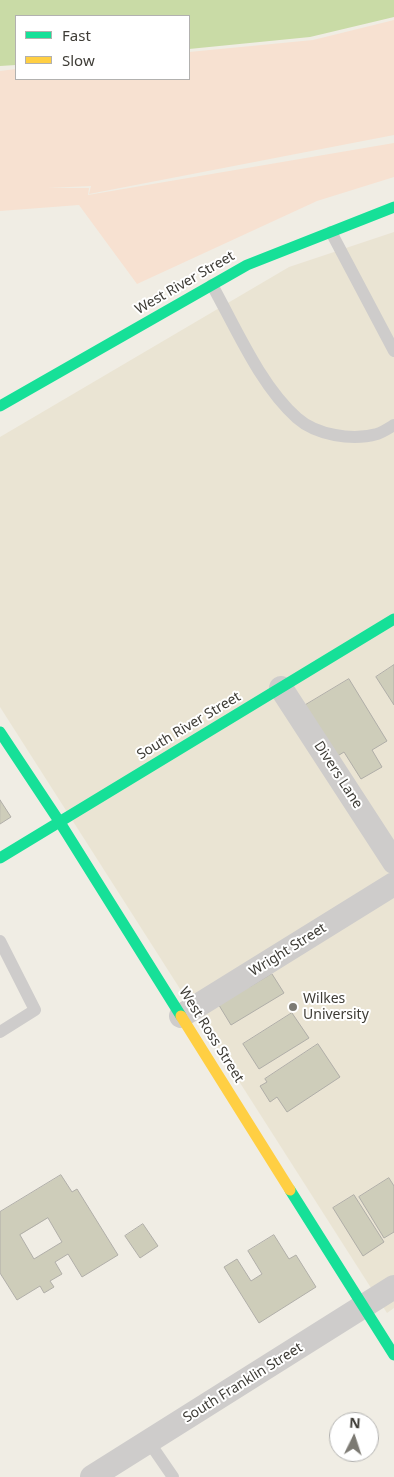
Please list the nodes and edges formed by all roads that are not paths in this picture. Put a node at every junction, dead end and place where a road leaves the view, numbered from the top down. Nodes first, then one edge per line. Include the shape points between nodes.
1 (394, 207) edge
2 (331, 232) junction
3 (212, 285) junction
4 (394, 351) edge
5 (0, 406) edge
6 (394, 425) edge
7 (394, 620) edge
8 (281, 688) junction
9 (0, 732) edge
10 (58, 821) junction
11 (0, 858) edge
12 (394, 862) edge
13 (394, 884) edge
14 (0, 942) edge
15 (181, 1016) junction
16 (0, 1032) edge
17 (394, 1288) edge
18 (364, 1307) junction
19 (394, 1355) edge
20 (149, 1442) junction
21 (95, 1476) edge
22 (173, 1477) edge

1 - 2 street, West River Street
2 - 3 street, West River Street via 247,265
2 - 4 lane
3 - 5 street, West River Street
3 - 6 lane via 260,371 298,419 313,428 347,438 377,434
7 - 8 street, South River Street
8 - 10 street, South River Street
8 - 12 street, Divers Lane
9 - 10 street, West Ross Street
10 - 11 street, South River Street
10 - 15 street, West Ross Street
13 - 15 street, Wright Street
14 - 16 lane via 35,1010
15 - 18 street, West Ross Street
17 - 18 street, South Franklin Street
18 - 19 street, West Ross Street
18 - 20 street, South Franklin Street
20 - 21 street, South Franklin Street
20 - 22 lane

